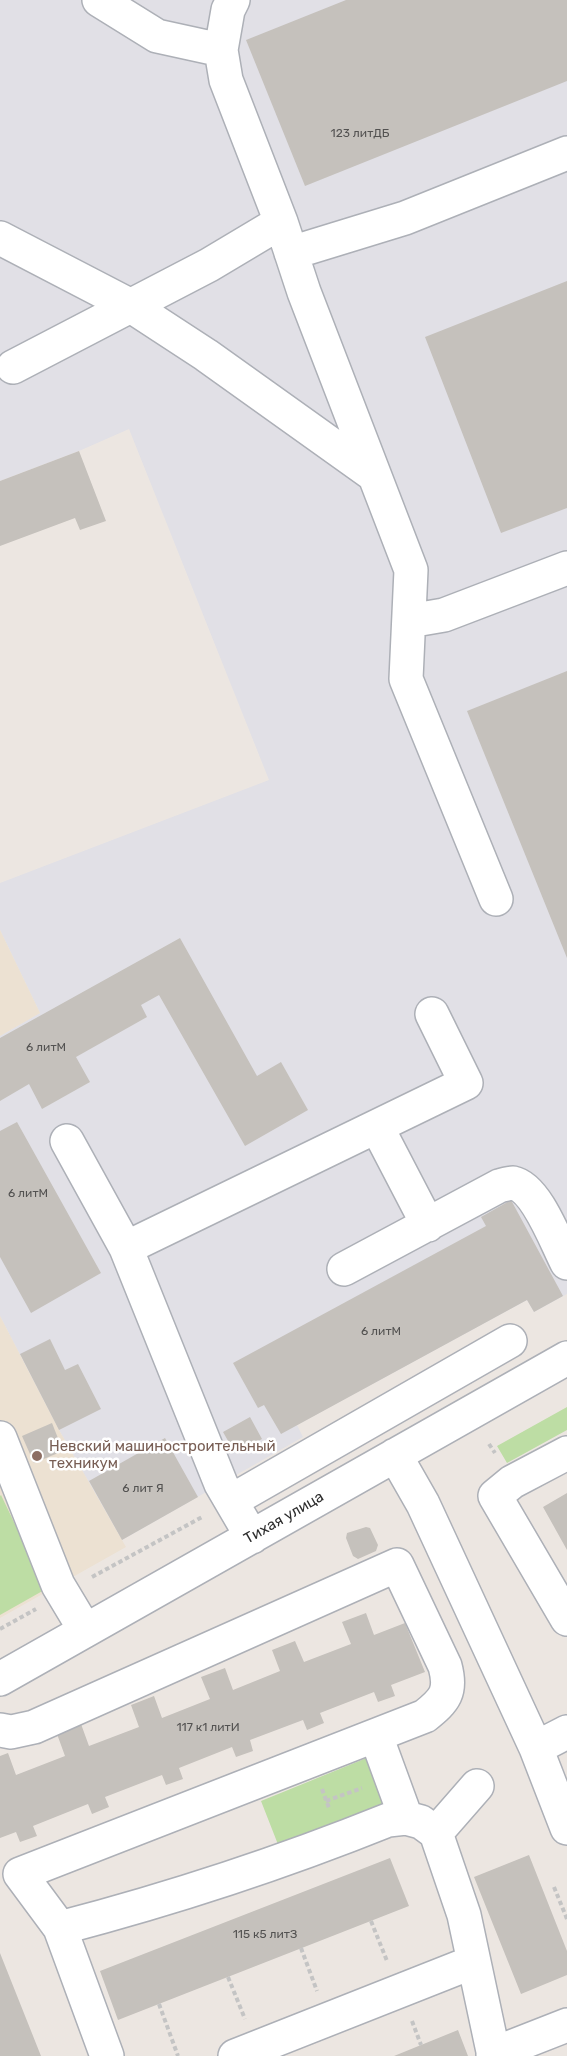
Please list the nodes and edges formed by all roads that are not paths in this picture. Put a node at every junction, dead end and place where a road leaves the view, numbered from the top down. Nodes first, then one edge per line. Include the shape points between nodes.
1 (99, 0) edge
2 (233, 0) edge
3 (221, 50) junction
4 (567, 153) edge
5 (281, 222) junction
6 (0, 238) edge
7 (291, 253) junction
8 (130, 306) junction
9 (13, 367) dead end
10 (374, 475) junction
11 (567, 568) edge
12 (409, 621) junction
13 (495, 899) dead end
14 (432, 1014) dead end
15 (376, 1127) junction
16 (67, 1141) dead end
17 (428, 1225) junction
18 (126, 1248) junction
19 (567, 1263) edge
20 (344, 1269) dead end
21 (510, 1341) dead end
22 (567, 1358) edge
23 (0, 1438) edge
24 (567, 1453) edge
25 (395, 1455) junction
26 (231, 1501) junction
27 (252, 1537) junction
28 (567, 1619) edge
29 (85, 1630) junction
30 (0, 1679) edge
31 (0, 1730) edge
32 (567, 1732) edge
33 (376, 1736) junction
34 (536, 1748) junction
35 (477, 1786) dead end
36 (406, 1818) junction
37 (567, 1828) edge
38 (436, 1833) junction
39 (60, 1928) junction
40 (473, 1962) junction
41 (567, 2025) edge
42 (493, 2055) edge
43 (107, 2056) edge
44 (235, 2056) edge

1 - 3 street via 157,36
2 - 3 street
3 - 5 street via 226,80
4 - 7 street via 405,218
5 - 7 street
5 - 8 street
6 - 8 street
7 - 10 street
8 - 9 street
8 - 10 street
10 - 12 street via 411,570
11 - 12 street via 444,615
12 - 13 street via 406,679
14 - 15 street via 466,1083
15 - 17 street
15 - 18 street
16 - 18 street
17 - 19 street via 511,1183 534,1198
17 - 20 street
18 - 26 street
21 - 26 street
22 - 25 street, Тихая улица
23 - 29 street via 63,1594
24 - 28 street via 512,1482 495,1496
25 - 27 street, Тихая улица
25 - 34 street via 423,1504
26 - 27 street
27 - 29 street, Тихая улица
29 - 30 street, Тихая улица
31 - 33 street via 34,1727 397,1565 449,1681 446,1695 425,1716
32 - 34 street
33 - 36 street
33 - 39 street via 20,1874
34 - 37 street
35 - 38 street
36 - 38 street via 421,1822
36 - 39 street via 388,1820 258,1869 117,1914
38 - 40 street via 464,1915
39 - 43 street
40 - 42 street
40 - 44 street
41 - 42 street

